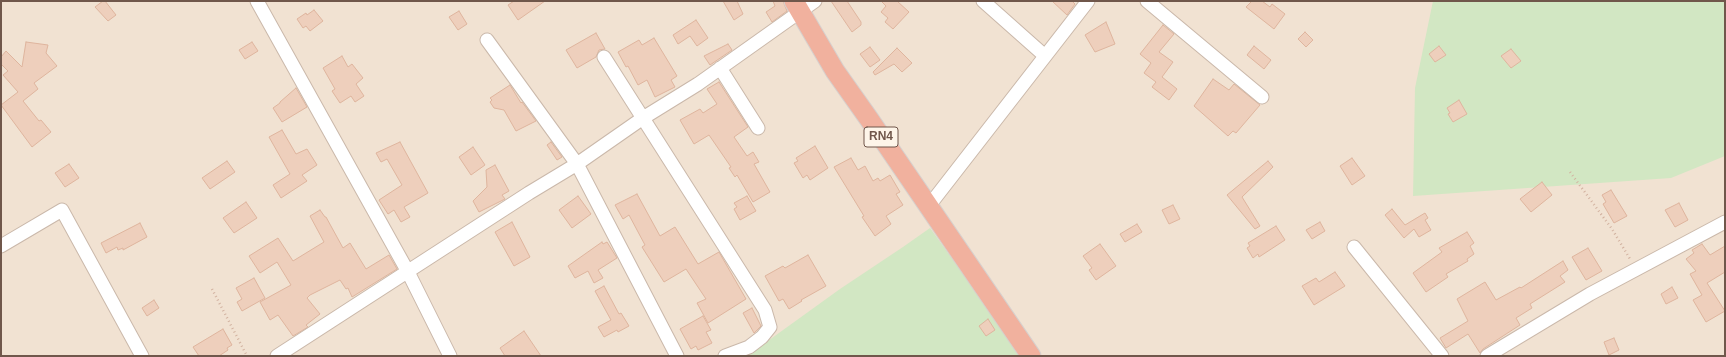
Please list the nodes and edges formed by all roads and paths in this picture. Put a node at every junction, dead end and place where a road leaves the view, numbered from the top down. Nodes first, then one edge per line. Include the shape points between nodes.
1 (257, 1) edge
2 (983, 1) edge
3 (1088, 1) edge
4 (1147, 1) edge
5 (803, 4) edge
6 (487, 40) dead end
7 (1045, 56) junction
8 (604, 57) dead end
9 (720, 68) junction
10 (1262, 97) dead end
11 (643, 118) junction
12 (758, 128) dead end
13 (577, 164) junction
14 (1570, 172) dead end
15 (928, 206) junction
16 (1725, 222) edge
17 (1, 246) edge
18 (1354, 247) dead end
19 (1636, 269) junction
20 (408, 272) junction
21 (212, 289) dead end
22 (142, 356) edge
23 (247, 356) edge
24 (277, 356) edge
25 (450, 356) edge
26 (677, 356) edge
27 (725, 356) edge
28 (1031, 356) edge
29 (1442, 356) edge
30 (1487, 356) edge

1 - 20 street
2 - 7 street
3 - 7 street
4 - 10 street
5 - 9 street
5 - 15 highway, RN4 via 835,71
6 - 13 street
7 - 15 street
8 - 11 street
9 - 11 street
9 - 12 street
11 - 13 street
11 - 27 street via 765,310 770,327 762,337 749,347
13 - 20 street
13 - 26 street
14 - 19 path via 1612,229
15 - 28 highway, RN4
16 - 19 street
17 - 22 street via 62,210
18 - 29 street
19 - 30 street
20 - 24 street
20 - 25 street
21 - 23 path

